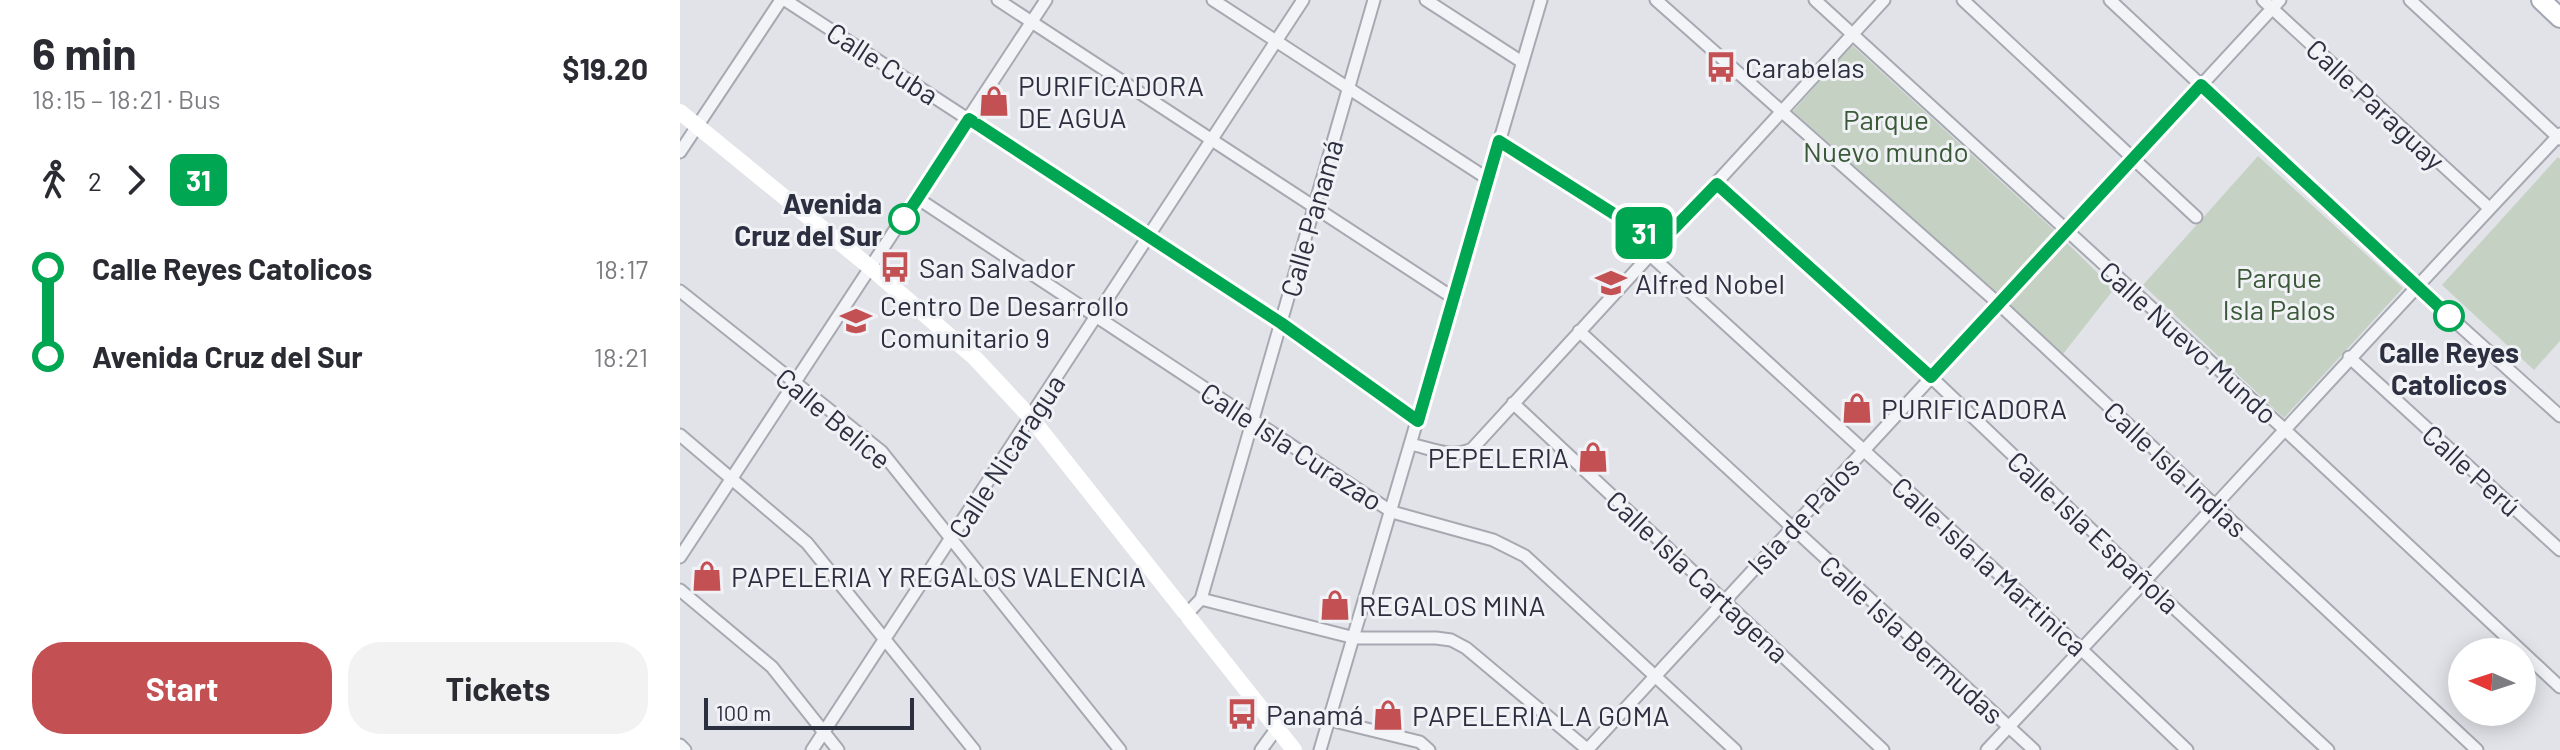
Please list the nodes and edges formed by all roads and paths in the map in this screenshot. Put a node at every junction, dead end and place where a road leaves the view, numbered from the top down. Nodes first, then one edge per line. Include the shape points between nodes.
1 (783, 0) edge
2 (998, 0) edge
3 (1046, 0) edge
4 (1213, 0) edge
5 (1303, 0) edge
6 (1374, 0) edge
7 (1426, 0) edge
8 (1541, 0) edge
9 (1656, 0) edge
10 (1815, 0) edge
11 (1884, 0) edge
12 (1963, 0) edge
13 (2110, 0) edge
14 (2410, 0) edge
15 (2541, 0) edge
16 (2271, 3) edge
17 (2560, 18) edge
18 (1032, 22) junction
19 (1852, 34) junction
20 (1276, 41) junction
21 (1522, 62) junction
22 (2201, 85) junction
23 (1348, 88) junction
24 (1783, 111) junction
25 (680, 112) edge
26 (969, 119) junction
27 (697, 126) junction
28 (2559, 137) edge
29 (1211, 141) junction
30 (1499, 141) junction
31 (680, 152) edge
32 (2133, 159) junction
33 (1488, 179) junction
34 (1717, 184) junction
35 (917, 198) junction
36 (1314, 205) junction
37 (2489, 208) junction
38 (2196, 217) dead end
39 (2067, 230) junction
40 (1148, 236) junction
41 (1660, 243) junction
42 (1649, 254) junction
43 (871, 268) junction
44 (2417, 287) junction
45 (680, 291) edge
46 (1455, 299) junction
47 (1999, 304) junction
48 (1096, 316) junction
49 (1281, 323) junction
50 (1579, 331) junction
51 (2349, 357) junction
52 (1931, 377) junction
53 (794, 384) junction
54 (1513, 403) junction
55 (2560, 416) edge
56 (1031, 418) junction
57 (1253, 420) junction
58 (1418, 421) junction
59 (2285, 430) junction
60 (680, 435) edge
61 (1411, 444) junction
62 (1863, 450) junction
63 (732, 477) junction
64 (2215, 505) junction
65 (1392, 512) junction
66 (1791, 528) junction
67 (951, 541) junction
68 (2560, 550) edge
69 (680, 557) edge
70 (2145, 581) junction
71 (680, 590) edge
72 (1201, 599) junction
73 (1724, 600) junction
74 (1186, 615) junction
75 (885, 638) junction
76 (1355, 638) junction
77 (2081, 649) junction
78 (1655, 677) junction
79 (2560, 687) edge
80 (1330, 720) junction
81 (2009, 727) junction
82 (1277, 728) junction
83 (824, 733) junction
84 (680, 745) edge
85 (685, 750) edge
86 (812, 750) edge
87 (838, 750) edge
88 (974, 750) edge
89 (1120, 750) edge
90 (1261, 750) edge
91 (1294, 750) edge
92 (1320, 750) edge
93 (1429, 750) edge
94 (1588, 750) edge
95 (1735, 750) edge
96 (1883, 750) edge
97 (1987, 750) edge
98 (2034, 750) edge
99 (2187, 750) edge
100 (2328, 750) edge
101 (2477, 750) edge

1 - 26 street, Calle Cuba
1 - 27 street
2 - 18 street
3 - 18 street
4 - 20 street
5 - 20 street, Calle Nicaragua
6 - 23 street, Calle Panamá
7 - 21 street
8 - 21 street
9 - 24 street, Calle Isla Indias
10 - 19 street, Calle Nuevo Mundo
11 - 19 street
12 - 32 street
13 - 22 street
14 - 28 street
15 - 17 main road
16 - 22 street, Isla de Palos
16 - 37 street, Calle Paraguay
18 - 26 street
18 - 29 street
19 - 24 street
19 - 39 street, Calle Nuevo Mundo
20 - 23 street
20 - 29 street, Calle Nicaragua
21 - 30 street
22 - 32 street, Isla de Palos
22 - 44 street
23 - 33 street
23 - 36 street, Calle Panamá
24 - 34 street
24 - 47 street, Calle Isla Indias
25 - 27 main road
26 - 35 street
26 - 40 street, Calle Cuba
27 - 31 street
27 - 43 main road
28 - 37 street
29 - 36 street
29 - 40 street, Calle Nicaragua
30 - 33 street
30 - 41 lane
32 - 38 street
32 - 39 street, Isla de Palos
33 - 46 street
34 - 41 street
34 - 52 street, Calle Isla Española
35 - 43 street
35 - 48 street, Calle Isla Curazao
36 - 46 street
36 - 49 street, Calle Panamá
37 - 44 street
39 - 47 street, Isla de Palos
39 - 59 street, Calle Nuevo Mundo
40 - 48 street, Calle Nicaragua
40 - 49 street, Calle Cuba
41 - 42 street
42 - 50 street
42 - 62 street, Calle Isla la Martinica
43 - 53 street
43 - 56 main road via 975,358
44 - 51 street
44 - 55 street
45 - 53 street, Calle Belice
46 - 58 street
47 - 52 street, Isla de Palos
47 - 64 street, Calle Isla Indias
48 - 56 street, Calle Nicaragua
48 - 57 street, Calle Isla Curazao
49 - 57 street, Calle Panamá
49 - 58 street, Calle Cuba
50 - 54 street
50 - 66 street, Calle Isla Bermudas
51 - 59 street
51 - 68 street, Calle Perú
52 - 62 street, Isla de Palos
52 - 70 street, Calle Isla Española
53 - 63 street
53 - 67 street, Calle Belice via 881,451
54 - 61 street via 1463,453
54 - 73 street, Calle Isla Cartagena
56 - 67 street, Calle Nicaragua
56 - 74 main road
57 - 65 street, Calle Isla Curazao
57 - 72 street, Calle Panamá
58 - 61 street
59 - 64 street
59 - 79 street, Calle Nuevo Mundo
60 - 63 street
61 - 65 street
62 - 66 street, Isla de Palos
62 - 77 street, Calle Isla la Martinica
63 - 69 street
63 - 75 street via 807,543
64 - 70 street
64 - 101 street, Calle Isla Indias
65 - 76 street
65 - 78 street, Calle Isla Curazao via 1493,540 1525,556
66 - 73 street, Isla de Palos
66 - 81 street, Calle Isla Bermudas
67 - 75 street, Calle Nicaragua
67 - 89 street, Calle Belice
70 - 77 street
70 - 100 street, Calle Isla Española
71 - 83 street via 772,667
72 - 74 street, Calle Panamá
72 - 76 street
73 - 78 street, Isla de Palos
73 - 96 street, Calle Isla Cartagena
74 - 82 main road
75 - 83 street, Calle Nicaragua
75 - 88 street
76 - 80 street
76 - 94 street via 1459,643
77 - 81 street
77 - 99 street, Calle Isla la Martinica
78 - 94 street, Isla de Palos
78 - 95 street, Calle Isla Curazao
80 - 92 street
80 - 93 street via 1420,742
81 - 97 street
81 - 98 street, Calle Isla Bermudas
82 - 90 street
82 - 91 main road
83 - 86 street, Calle Nicaragua
83 - 87 street
84 - 85 street

